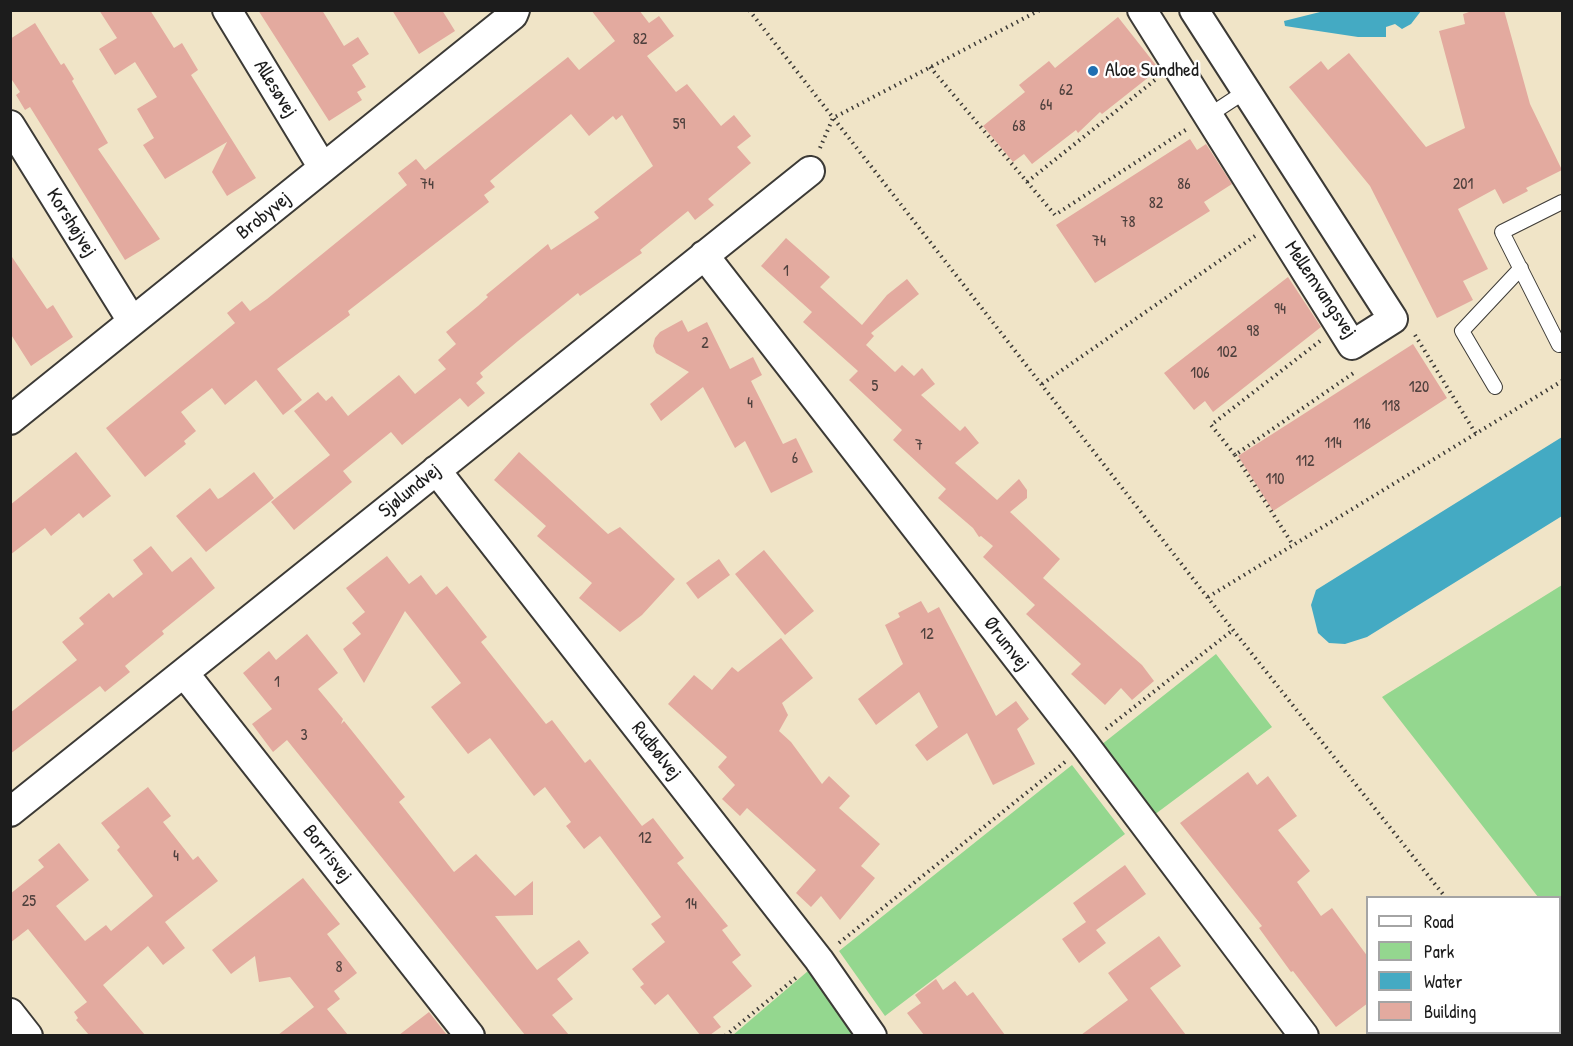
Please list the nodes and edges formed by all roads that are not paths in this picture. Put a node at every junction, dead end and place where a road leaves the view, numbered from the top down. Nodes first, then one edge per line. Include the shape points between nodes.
1 (226, 10) edge
2 (515, 10) edge
3 (1142, 10) edge
4 (1194, 10) edge
5 (1246, 91) junction
6 (1208, 116) junction
7 (10, 125) edge
8 (323, 168) junction
9 (810, 171) road end
10 (1562, 204) edge
11 (704, 255) junction
12 (1521, 268) junction
13 (132, 321) junction
14 (1559, 345) dead end
15 (1495, 387) dead end
16 (10, 420) edge
17 (436, 470) junction
18 (184, 673) junction
19 (10, 812) edge
20 (10, 1014) edge
21 (28, 1035) edge
22 (470, 1035) edge
23 (872, 1035) edge
24 (1304, 1035) edge

1 - 8 street, Allesøvej
2 - 8 street, Brobyvej
3 - 6 street, Mellemvangsvej
4 - 5 street
5 - 6 lane
5 - 6 street, Mellemvangsvej via 1393,319 1346,335
7 - 13 street, Korshøjvej
8 - 13 street, Brobyvej
9 - 11 street, Sjølundvej
10 - 12 lane via 1502,232
11 - 17 street, Sjølundvej
11 - 24 street, Ørumvej via 1085,745
12 - 14 lane
12 - 15 lane via 1461,331
13 - 16 street, Brobyvej
17 - 18 street, Sjølundvej
17 - 23 street, Rudbølvej via 819,960
18 - 19 street, Sjølundvej
18 - 22 street, Borrisvej
20 - 21 street

